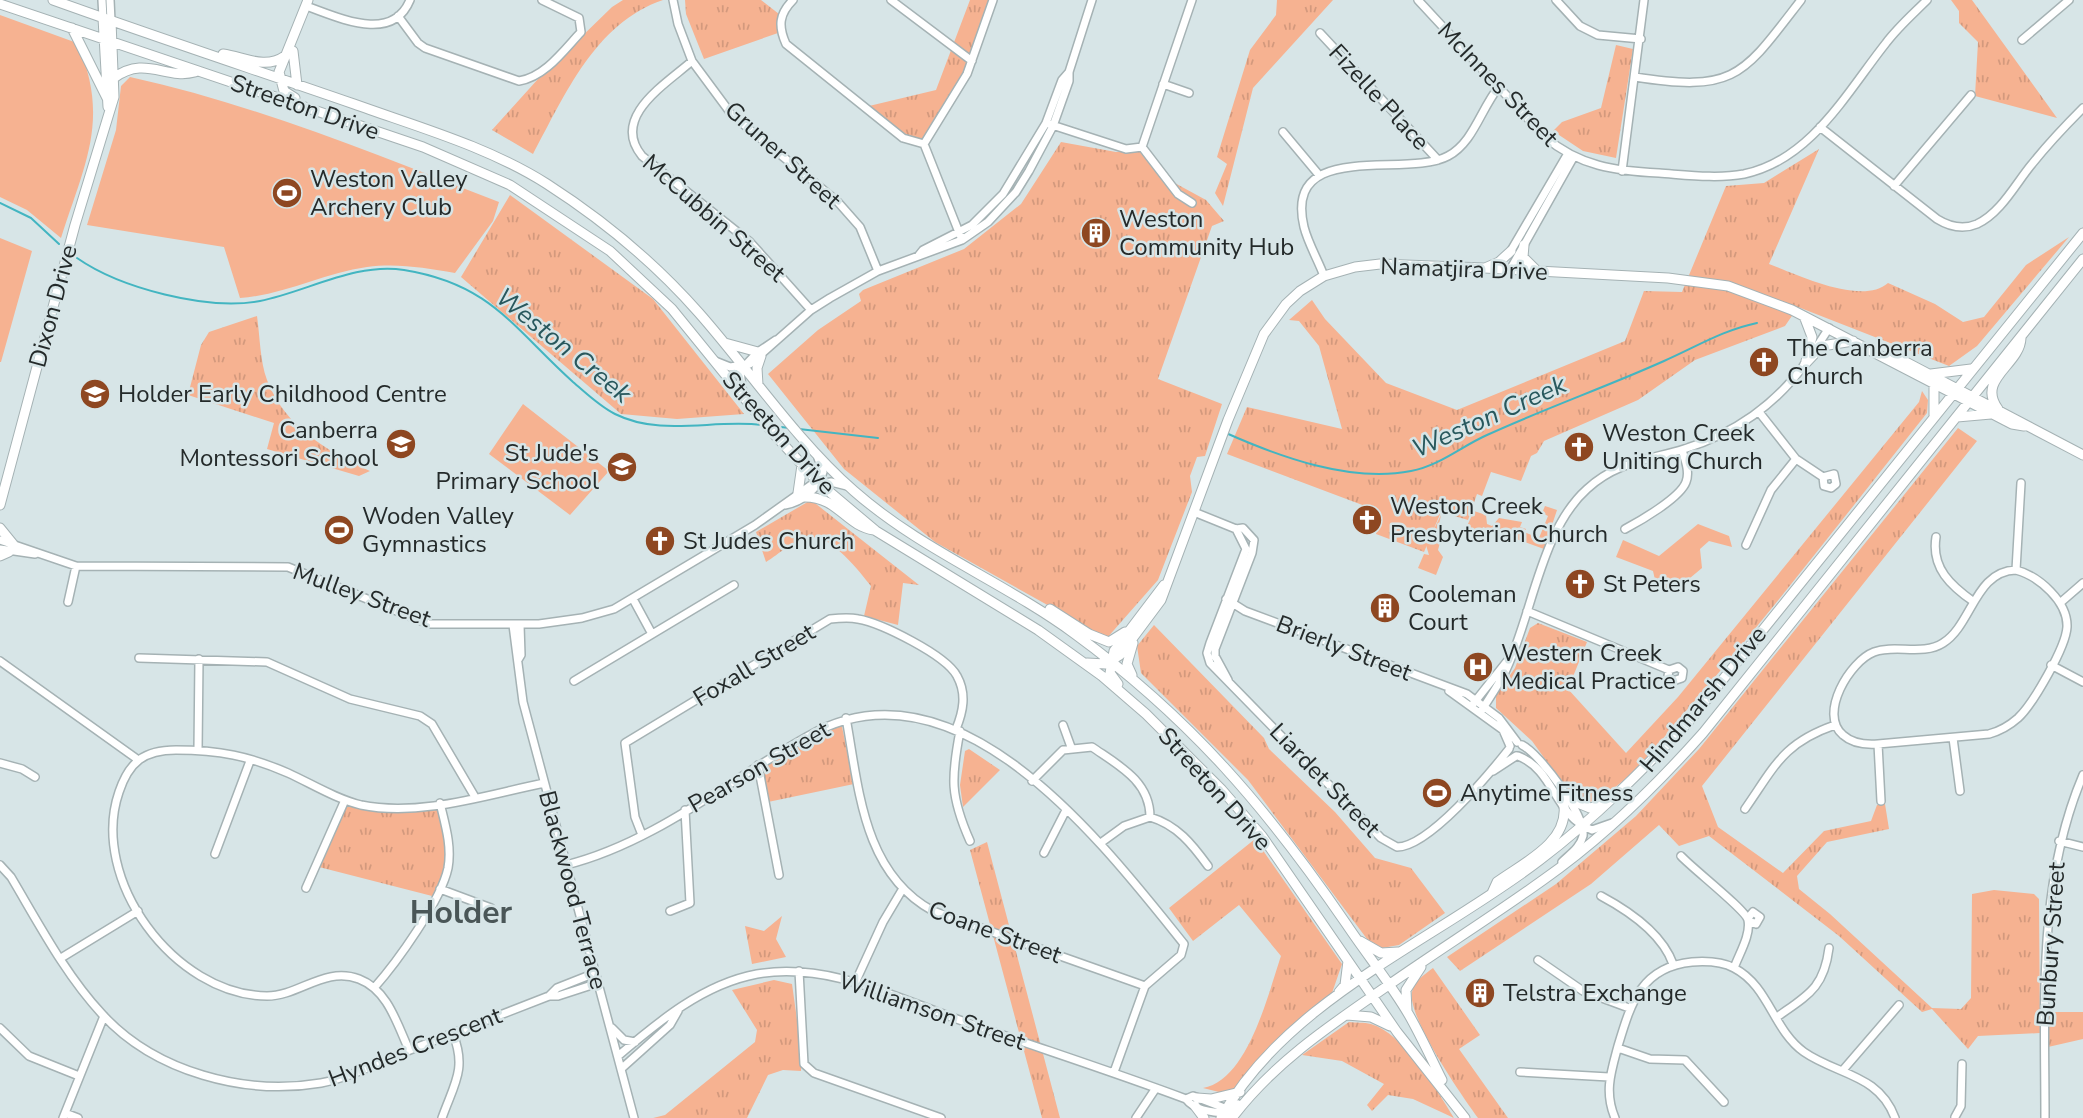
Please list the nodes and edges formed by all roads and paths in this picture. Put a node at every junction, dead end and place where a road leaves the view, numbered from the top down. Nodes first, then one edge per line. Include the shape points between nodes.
1 (53, 0) edge
2 (102, 0) edge
3 (110, 0) edge
4 (410, 0) edge
5 (542, 0) edge
6 (673, 0) edge
7 (793, 0) edge
8 (891, 0) edge
9 (993, 0) edge
10 (1092, 0) edge
11 (1192, 0) edge
12 (1418, 0) edge
13 (1556, 0) edge
14 (1644, 0) edge
15 (1801, 0) edge
16 (1927, 0) edge
17 (2070, 0) edge
18 (67, 2) edge
19 (307, 3) edge
20 (0, 4) edge
21 (398, 16) junction
22 (107, 19) junction
23 (72, 28) junction
24 (1320, 33) dead end
25 (1641, 39) junction
26 (2022, 40) dead end
27 (108, 41) junction
28 (289, 53) junction
29 (207, 54) junction
30 (692, 61) junction
31 (972, 61) junction
32 (197, 71) junction
33 (1636, 77) junction
34 (114, 78) junction
35 (280, 79) junction
36 (1163, 84) junction
37 (298, 85) junction
38 (1498, 88) junction
39 (254, 89) junction
40 (1189, 93) dead end
41 (1970, 95) dead end
42 (107, 98) junction
43 (109, 108) junction
44 (2083, 108) edge
45 (335, 116) junction
46 (1049, 124) junction
47 (1819, 127) junction
48 (1283, 132) dead end
49 (924, 144) junction
50 (1142, 146) junction
51 (1570, 156) junction
52 (1438, 160) junction
53 (1622, 171) junction
54 (1319, 176) junction
55 (1894, 186) junction
56 (1192, 203) dead end
57 (2083, 233) edge
58 (960, 236) junction
59 (1524, 245) junction
60 (1511, 251) junction
61 (2083, 259) edge
62 (1484, 268) junction
63 (1505, 270) junction
64 (878, 271) junction
65 (1536, 271) junction
66 (1324, 276) junction
67 (811, 310) junction
68 (1804, 316) junction
69 (1829, 328) junction
70 (2021, 336) junction
71 (1855, 341) junction
72 (723, 343) junction
73 (759, 354) junction
74 (714, 361) junction
75 (1895, 361) junction
76 (1805, 364) junction
77 (743, 367) junction
78 (1971, 369) junction
79 (1929, 374) junction
80 (1934, 384) junction
81 (758, 386) junction
82 (1954, 390) junction
83 (743, 397) junction
84 (1971, 399) junction
85 (1995, 411) junction
86 (1759, 412) junction
87 (1934, 415) junction
88 (1957, 416) junction
89 (813, 450) junction
90 (1682, 450) junction
91 (2083, 455) edge
92 (1796, 459) junction
93 (803, 466) junction
94 (1823, 477) dead end
95 (819, 483) junction
96 (2021, 483) dead end
97 (851, 488) junction
98 (801, 495) junction
99 (0, 505) edge
100 (1194, 512) junction
101 (0, 528) edge
102 (1625, 530) dead end
103 (876, 531) junction
104 (1936, 537) dead end
105 (0, 540) edge
106 (1746, 545) dead end
107 (6, 550) edge
108 (76, 566) junction
109 (2016, 570) junction
110 (2083, 583) edge
111 (734, 585) dead end
112 (633, 598) junction
113 (1230, 601) junction
114 (68, 602) dead end
115 (1974, 602) junction
116 (2060, 603) junction
117 (1032, 605) junction
118 (1226, 610) junction
119 (1245, 611) junction
120 (1527, 611) junction
121 (1145, 616) junction
122 (516, 625) junction
123 (652, 634) junction
124 (139, 658) dead end
125 (199, 659) junction
126 (1508, 660) junction
127 (0, 661) edge
128 (1111, 661) junction
129 (1082, 662) junction
130 (2051, 665) junction
131 (1669, 670) dead end
132 (1133, 678) junction
133 (574, 681) dead end
134 (2083, 682) edge
135 (1473, 704) junction
136 (1140, 708) junction
137 (1482, 710) junction
138 (846, 718) junction
139 (1063, 725) dead end
140 (1835, 725) junction
141 (958, 730) junction
142 (1953, 737) junction
143 (1520, 744) junction
144 (1878, 744) junction
145 (1071, 747) junction
146 (1509, 748) junction
147 (198, 750) junction
148 (1517, 756) junction
149 (136, 759) junction
150 (250, 761) junction
151 (0, 763) edge
152 (758, 765) junction
153 (1492, 771) junction
154 (2083, 775) edge
155 (34, 778) dead end
156 (1032, 781) junction
157 (544, 783) junction
158 (1960, 790) dead end
159 (475, 797) junction
160 (345, 800) junction
161 (1609, 802) junction
162 (1881, 802) dead end
163 (440, 803) junction
164 (1566, 803) junction
165 (1745, 809) dead end
166 (685, 810) junction
167 (1066, 810) junction
168 (1150, 817) junction
169 (1619, 820) junction
170 (1582, 826) junction
171 (642, 835) junction
172 (970, 841) dead end
173 (2059, 841) junction
174 (1102, 842) junction
175 (2083, 847) edge
176 (1044, 853) dead end
177 (215, 854) dead end
178 (1681, 856) dead end
179 (0, 865) edge
180 (566, 865) junction
181 (1208, 866) dead end
182 (1551, 874) junction
183 (779, 875) dead end
184 (306, 888) dead end
185 (440, 890) junction
186 (902, 890) junction
187 (1491, 895) junction
188 (1601, 896) dead end
189 (491, 908) dead end
190 (138, 911) junction
191 (670, 911) dead end
192 (1356, 938) junction
193 (1829, 948) dead end
194 (1405, 950) junction
195 (1429, 957) junction
196 (61, 958) junction
197 (1538, 960) dead end
198 (1348, 961) junction
199 (1673, 964) junction
200 (1734, 968) junction
201 (1377, 969) junction
202 (799, 971) junction
203 (595, 973) junction
204 (1361, 980) junction
205 (598, 983) junction
206 (855, 983) junction
207 (1145, 986) junction
208 (1387, 986) junction
209 (374, 988) junction
210 (549, 996) junction
211 (1372, 996) junction
212 (1334, 999) junction
213 (1899, 1005) dead end
214 (1629, 1008) junction
215 (679, 1011) junction
216 (1408, 1013) junction
217 (1345, 1015) junction
218 (103, 1016) junction
219 (1777, 1017) junction
220 (609, 1025) junction
221 (0, 1028) edge
222 (1397, 1032) junction
223 (453, 1034) junction
224 (635, 1042) junction
225 (1618, 1048) junction
226 (409, 1050) junction
227 (618, 1056) junction
228 (1962, 1063) dead end
229 (621, 1069) junction
230 (1843, 1070) junction
231 (1114, 1072) junction
232 (1520, 1072) dead end
233 (79, 1076) junction
234 (1609, 1077) junction
235 (1156, 1088) junction
236 (1240, 1092) junction
237 (1449, 1094) junction
238 (1196, 1102) junction
239 (1724, 1102) dead end
240 (918, 1114) edge
241 (64, 1115) edge
242 (1226, 1117) edge
243 (78, 1118) edge
244 (442, 1118) edge
245 (634, 1118) edge
246 (941, 1118) edge
247 (1136, 1118) edge
248 (1204, 1118) edge
249 (1465, 1118) edge
250 (1615, 1118) edge
251 (1895, 1118) edge
252 (1954, 1118) edge
253 (2045, 1118) edge

1 - 18 main road, Streeton Drive
2 - 22 street
3 - 22 street
4 - 21 street
5 - 21 street via 579,18 581,32 545,68 519,81 425,48
6 - 30 street, Gruner Street
7 - 49 street via 783,10 779,29 786,44 903,138
8 - 31 street
9 - 31 street
10 - 46 street
11 - 36 street
12 - 38 street, McInnes Street
13 - 25 street via 1580,26 1598,34
14 - 25 street
15 - 33 street via 1754,60 1734,74 1701,83
16 - 47 street, McInnes Street via 1889,39
17 - 26 street
18 - 22 main road, Streeton Drive
19 - 21 street via 371,25
19 - 28 main road
20 - 23 main road, Streeton Drive
22 - 27 main road, Dixon Drive
22 - 29 main road, Streeton Drive
23 - 27 main road, Streeton Drive
23 - 42 main road
24 - 52 street, Fizelle Place
25 - 33 street
27 - 32 main road, Streeton Drive
27 - 34 main road, Dixon Drive
27 - 42 main road, Dixon Drive
28 - 29 main road via 271,62
28 - 35 main road
28 - 37 main road
29 - 35 main road, Streeton Drive
30 - 64 street, Gruner Street via 732,115 837,201 860,227
30 - 67 street, McCubbin Street via 636,112 632,131 637,150 750,242
31 - 49 street
32 - 34 main road via 182,76 141,67
32 - 39 main road, Streeton Drive
33 - 53 street
34 - 43 main road, Dixon Drive
35 - 37 main road, Streeton Drive
35 - 39 main road via 268,89
35 - 45 main road via 288,95
36 - 40 street
36 - 50 street
37 - 72 main road, Streeton Drive via 428,130 510,163 545,183 613,230 664,275
38 - 51 street, McInnes Street
38 - 52 street via 1461,146
39 - 45 main road, Streeton Drive
41 - 55 street
42 - 43 main road, Dixon Drive
43 - 99 main road, Dixon Drive
44 - 55 street via 1999,207 1976,225 1956,228 1944,223
45 - 74 main road, Streeton Drive via 424,147 533,198 610,251 672,309
46 - 50 street via 1126,149
46 - 58 street via 1016,192 988,222
47 - 53 street, McInnes Street via 1787,157 1746,173 1707,176
47 - 55 street
48 - 54 street
49 - 58 street
50 - 56 street via 1178,194
51 - 53 street, McInnes Street
51 - 59 street
51 - 60 street
52 - 54 street via 1348,166
54 - 66 street via 1305,195 1301,213
57 - 78 main road, Hindmarsh Drive
58 - 64 street via 925,256
59 - 63 street
59 - 65 main road via 1523,257
60 - 62 main road
60 - 63 street
61 - 70 main road, Hindmarsh Drive
62 - 63 main road, Namatjira Drive
62 - 66 main road, Namatjira Drive via 1380,264
63 - 65 main road, Namatjira Drive
64 - 67 street
65 - 68 main road, Namatjira Drive via 1693,280 1755,294
66 - 100 main road, Namatjira Drive via 1286,304 1264,334
67 - 73 street
68 - 69 main road, Namatjira Drive
68 - 76 main road via 1812,337
69 - 71 main road, Namatjira Drive
69 - 76 street
70 - 84 main road, Hindmarsh Drive
70 - 85 main road via 2021,347 1993,381 1990,393
71 - 75 main road, Namatjira Drive
71 - 76 main road via 1822,346
72 - 73 main road
72 - 77 main road, Streeton Drive
73 - 77 street
73 - 81 main road
74 - 77 street
74 - 83 main road, Streeton Drive
75 - 79 main road, Namatjira Drive
75 - 80 main road, Namatjira Drive
76 - 86 street
77 - 81 main road, Streeton Drive
77 - 83 street via 739,377
78 - 79 main road
78 - 82 main road, Hindmarsh Drive
79 - 82 main road, Namatjira Drive
80 - 82 main road, Namatjira Drive
80 - 87 main road
81 - 89 main road, Streeton Drive
82 - 84 main road, Namatjira Drive
82 - 87 main road, Hindmarsh Drive
83 - 93 main road, Streeton Drive
84 - 85 main road, Namatjira Drive
84 - 88 main road, Hindmarsh Drive
85 - 88 main road
85 - 91 main road, Namatjira Drive via 2012,424
86 - 90 street via 1705,443
86 - 92 street
87 - 161 main road, Hindmarsh Drive via 1691,719
88 - 169 main road, Hindmarsh Drive via 1703,733
89 - 95 street via 822,467
89 - 97 main road, Streeton Drive
90 - 102 street via 1687,474 1682,488
90 - 120 street via 1619,467 1602,475 1577,499 1560,524
92 - 94 street
92 - 106 street via 1771,490
93 - 95 main road, Streeton Drive
93 - 98 main road
95 - 97 street via 836,482
95 - 98 street, Mulley Street
95 - 103 main road, Streeton Drive
96 - 109 street
97 - 117 main road, Streeton Drive via 922,542
98 - 103 main road via 826,499 864,529
98 - 112 street, Mulley Street
100 - 113 street, Liardet Street via 1241,532 1255,544
100 - 121 main road, Namatjira Drive via 1161,600
101 - 107 main road
103 - 129 main road, Streeton Drive
104 - 115 street via 1934,548 1944,579
105 - 107 street, Mulley Street
107 - 108 street, Mulley Street
108 - 114 street
108 - 122 street, Mulley Street via 284,566 429,624
109 - 115 street via 1996,576
109 - 116 street via 2036,578
110 - 116 street
111 - 123 street
112 - 122 street, Mulley Street via 582,618
112 - 123 street
113 - 118 street, Liardet Street
113 - 119 street, Brierly Street
115 - 140 street via 1939,646 1880,650 1864,657 1838,691
116 - 130 street via 2067,625
117 - 121 main road via 1050,609 1089,635 1109,642
117 - 128 main road, Streeton Drive
118 - 119 street, Brierly Street
118 - 153 street, Liardet Street via 1215,656 1228,680 1389,844 1404,847 1416,841
119 - 135 street, Brierly Street via 1443,686
120 - 126 street
120 - 131 street
121 - 128 main road, Namatjira Drive via 1120,655
121 - 132 main road via 1127,659
122 - 157 street, Blackwood Terrace via 514,654
123 - 133 street
124 - 125 street
125 - 147 street
125 - 159 street via 267,662 350,699 426,719
126 - 135 street
126 - 137 street
127 - 149 street
128 - 129 main road via 1098,665
128 - 132 main road, Streeton Drive
128 - 136 main road via 1114,681
129 - 136 main road, Streeton Drive
130 - 134 street
130 - 142 street via 2027,708 2010,725 1989,734
132 - 192 main road, Streeton Drive via 1195,734 1255,799
135 - 137 street, Brierly Street
136 - 198 main road, Streeton Drive via 1262,836
137 - 143 street, Brierly Street via 1509,727
137 - 146 street, Brierly Street via 1503,730
138 - 141 street, Pearson Street via 909,714
138 - 152 street, Pearson Street
138 - 186 street, Coane Street via 872,844
139 - 145 street
140 - 144 street via 1854,742
140 - 165 street via 1802,737 1787,750
141 - 156 street, Pearson Street
141 - 171 street, Foxall Street via 964,700 953,669 883,627 856,618 830,619 625,743 635,817
141 - 172 street via 952,775 956,808
142 - 144 street
142 - 158 street
143 - 146 street
143 - 148 street via 1523,751
143 - 164 street, Brierly Street via 1534,753
144 - 162 street
145 - 156 street via 1054,755
145 - 168 street via 1092,747 1130,775 1148,795
146 - 148 street, Brierly Street
146 - 153 street, Liardet Street
147 - 149 street via 158,750
147 - 150 street via 230,752
148 - 153 street, Liardet Street
148 - 164 street, Brierly Street via 1535,766
149 - 190 street via 118,795 112,836 117,867
150 - 160 street
150 - 177 street
151 - 155 street
152 - 166 street, Pearson Street
152 - 183 street
154 - 173 street, Bunbury Street
156 - 167 street, Pearson Street
157 - 159 street
157 - 180 street, Blackwood Terrace
159 - 163 street
160 - 163 street via 383,808
160 - 184 street
161 - 164 main road via 1591,808
161 - 170 main road, Hindmarsh Drive
163 - 185 street via 449,852
164 - 170 street, Brierly Street via 1574,823
164 - 187 main road via 1557,837 1497,882
166 - 171 street, Pearson Street
166 - 191 street via 690,903
167 - 174 street, Pearson Street
167 - 176 street
168 - 174 street via 1124,826
168 - 181 street via 1174,827
169 - 170 street via 1596,830
169 - 182 main road, Hindmarsh Drive
170 - 182 street via 1579,846
170 - 187 main road, Hindmarsh Drive
171 - 180 street, Pearson Street via 607,853
173 - 175 street
173 - 253 street, Bunbury Street via 2046,950
174 - 207 street, Pearson Street via 1184,944 1181,955
178 - 200 street via 1740,906 1748,919 1748,934
179 - 196 street, Hyndes Crescent
180 - 203 street, Blackwood Terrace
182 - 195 main road, Hindmarsh Drive
185 - 189 street
185 - 209 street
186 - 206 street
186 - 207 street, Coane Street via 933,911
187 - 194 main road, Hindmarsh Drive
188 - 199 street via 1660,940
190 - 196 street
190 - 209 street via 173,954 228,988 268,996 337,975
192 - 194 main road via 1389,955
192 - 201 main road, Streeton Drive
193 - 219 street via 1821,982
194 - 201 main road, Hindmarsh Drive
195 - 208 main road, Hindmarsh Drive
195 - 216 main road via 1406,990
196 - 218 street, Hyndes Crescent
197 - 214 street via 1583,992
198 - 204 main road, Streeton Drive
198 - 212 main road via 1345,985
199 - 200 street via 1702,961
199 - 214 street via 1646,983
200 - 219 street via 1755,984
201 - 204 main road, Hindmarsh Drive
201 - 208 main road, Streeton Drive
202 - 206 street, Williamson Street
202 - 215 street, Williamson Street via 731,981
202 - 240 street via 804,1064 814,1073
203 - 205 street, Blackwood Terrace
203 - 210 street, Hyndes Crescent via 557,988
204 - 211 main road, Streeton Drive
204 - 212 main road, Hindmarsh Drive
205 - 210 street, Hyndes Crescent
205 - 220 street, Blackwood Terrace
206 - 231 street, Williamson Street
207 - 231 street, Pearson Street
208 - 211 main road, Hindmarsh Drive
208 - 216 main road, Streeton Drive
209 - 226 street via 387,1002
210 - 223 street, Hyndes Crescent
211 - 217 main road, Hindmarsh Drive
211 - 222 main road, Streeton Drive
212 - 236 main road, Hindmarsh Drive via 1270,1054
213 - 230 street
214 - 225 street
215 - 224 street, Williamson Street via 663,1017
215 - 229 street, Williamson Street via 670,1025
216 - 237 main road, Streeton Drive
217 - 222 main road via 1371,1017
217 - 242 main road, Hindmarsh Drive via 1309,1041
218 - 226 street, Hyndes Crescent via 138,1044 168,1060 239,1084 281,1087 320,1083
218 - 233 street
219 - 230 street via 1802,1051
220 - 224 street via 624,1040
220 - 227 street, Blackwood Terrace
221 - 233 street via 29,1056
222 - 237 main road, Streeton Drive
223 - 226 street, Hyndes Crescent
223 - 244 street via 461,1055 460,1069
224 - 227 street, Williamson Street
225 - 234 street
225 - 239 street via 1650,1059 1685,1060
227 - 229 street, Blackwood Terrace
228 - 252 street via 1961,1106
229 - 245 street, Blackwood Terrace
230 - 251 street via 1878,1090
231 - 235 street, Williamson Street
232 - 234 street
233 - 241 street
234 - 250 street
235 - 238 street, Williamson Street
235 - 247 street
236 - 238 main road
236 - 242 main road, Hindmarsh Drive
237 - 249 main road, Streeton Drive
238 - 242 street, Williamson Street
238 - 248 main road
240 - 246 street
241 - 243 street

